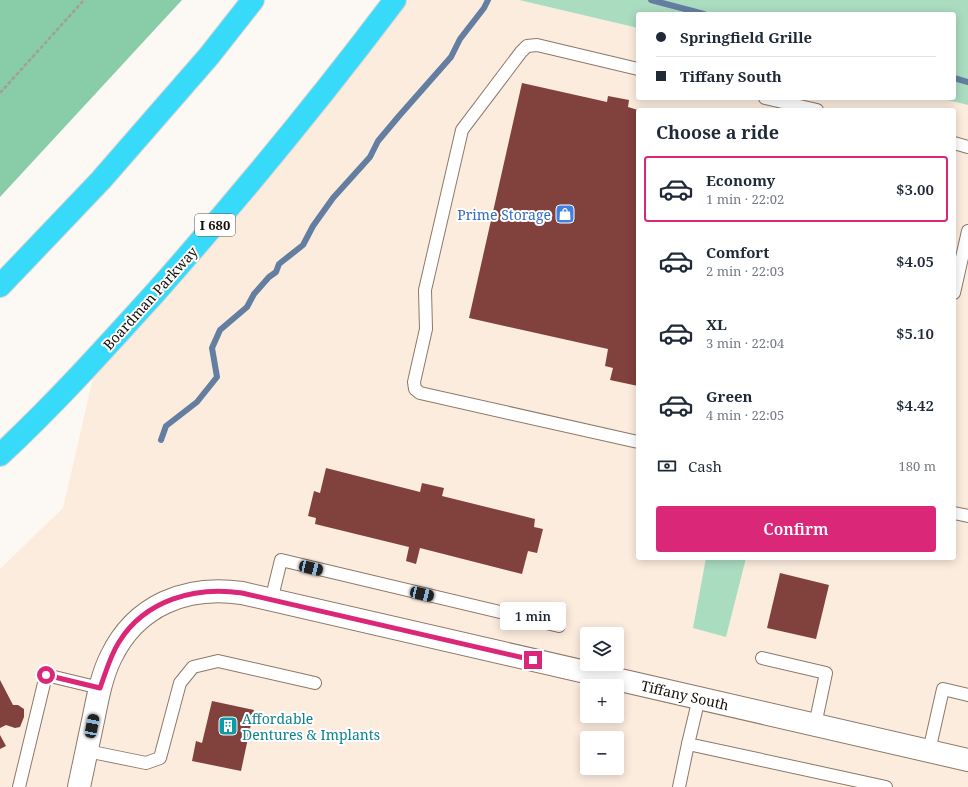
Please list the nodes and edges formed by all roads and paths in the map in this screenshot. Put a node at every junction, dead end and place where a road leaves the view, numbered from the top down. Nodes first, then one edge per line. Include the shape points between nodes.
1 (84, 0) edge
2 (253, 0) edge
3 (395, 0) edge
4 (636, 69) edge
5 (0, 93) edge
6 (774, 100) edge
7 (808, 108) edge
8 (956, 144) edge
9 (968, 147) edge
10 (968, 231) edge
11 (956, 284) edge
12 (0, 286) edge
13 (20, 436) junction
14 (636, 442) edge
15 (0, 455) edge
16 (0, 458) edge
17 (956, 513) edge
18 (968, 516) edge
19 (271, 601) junction
20 (559, 626) dead end
21 (762, 658) dead end
22 (315, 683) dead end
23 (100, 688) junction
24 (968, 694) edge
25 (699, 698) junction
26 (815, 725) junction
27 (688, 744) junction
28 (87, 751) junction
29 (929, 751) junction
30 (968, 760) edge
31 (19, 787) edge
32 (79, 787) edge
33 (679, 787) edge
34 (886, 787) edge

1 - 5 path
2 - 12 highway via 209,56 101,180
3 - 13 highway, Boardman Parkway / I 680 via 330,86 225,214 98,356
4 - 14 lane via 537,45 527,46 462,130 425,290 426,329 414,382 415,389 420,393
6 - 7 lane
8 - 9 lane
10 - 11 lane
13 - 15 highway, Boardman Parkway / I 680
13 - 16 highway
17 - 18 lane
19 - 20 lane via 281,560
19 - 23 street, Tiffany South via 228,591 197,592 156,606 135,623 119,642
19 - 25 street, Tiffany South
21 - 26 lane via 826,673
22 - 28 lane via 218,661 193,667 180,683 160,758 146,763
23 - 28 street, Tiffany South
23 - 31 lane via 46,675
24 - 29 lane via 942,689
25 - 26 street, Tiffany South
25 - 27 lane
26 - 29 street, Tiffany South
27 - 33 lane
27 - 34 lane
28 - 32 street, Tiffany South
29 - 30 street, Tiffany South

